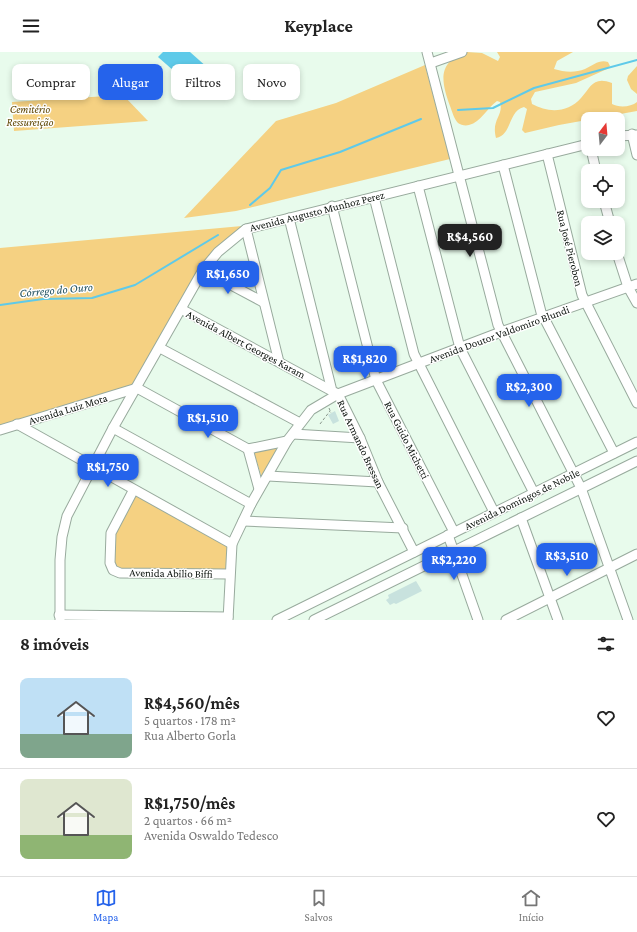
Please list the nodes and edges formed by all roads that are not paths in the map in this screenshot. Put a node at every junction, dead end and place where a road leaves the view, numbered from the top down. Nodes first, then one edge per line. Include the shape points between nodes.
1 (427, 52) edge
2 (462, 52) edge
3 (431, 63) junction
4 (634, 135) edge
5 (581, 146) edge
6 (547, 154) junction
7 (637, 155) edge
8 (504, 165) junction
9 (460, 175) junction
10 (418, 186) junction
11 (374, 197) junction
12 (332, 206) junction
13 (289, 218) junction
14 (246, 229) junction
15 (619, 260) edge
16 (203, 270) junction
17 (637, 284) edge
18 (628, 287) junction
19 (263, 302) junction
20 (586, 303) junction
21 (637, 303) edge
22 (182, 309) junction
23 (544, 318) junction
24 (501, 332) junction
25 (160, 348) junction
26 (460, 348) junction
27 (279, 362) junction
28 (418, 364) junction
29 (376, 380) junction
30 (137, 388) junction
31 (335, 393) junction
32 (637, 403) edge
33 (300, 423) junction
34 (17, 424) junction
35 (113, 428) junction
36 (0, 430) edge
37 (290, 438) junction
38 (360, 438) junction
39 (637, 442) edge
40 (248, 449) junction
41 (614, 454) junction
42 (637, 461) edge
43 (92, 468) junction
44 (574, 474) junction
45 (268, 476) junction
46 (378, 482) junction
47 (581, 488) junction
48 (259, 489) junction
49 (134, 490) junction
50 (534, 493) junction
51 (251, 504) junction
52 (494, 512) junction
53 (521, 518) junction
54 (244, 521) junction
55 (403, 528) junction
56 (451, 533) junction
57 (232, 544) junction
58 (454, 550) junction
59 (414, 552) junction
60 (637, 554) edge
61 (609, 567) junction
62 (229, 574) junction
63 (365, 577) junction
64 (371, 591) junction
65 (549, 598) junction
66 (59, 617) edge
67 (228, 618) edge
68 (277, 620) edge
69 (314, 620) edge
70 (478, 620) edge
71 (506, 620) edge
72 (558, 620) edge
73 (628, 620) edge

1 - 3 street
2 - 3 street
3 - 9 street
4 - 7 street
5 - 6 street, Avenida Augusto Munhoz Perez
6 - 8 street, Avenida Augusto Munhoz Perez
6 - 20 street, Rua José Pierobon
8 - 9 street, Avenida Augusto Munhoz Perez
8 - 23 street via 537,300
9 - 10 street, Avenida Augusto Munhoz Perez
9 - 24 street
10 - 11 street, Avenida Augusto Munhoz Perez
10 - 26 street
11 - 12 street, Avenida Augusto Munhoz Perez
11 - 28 street
12 - 13 street, Avenida Augusto Munhoz Perez
12 - 29 street, Rua Guido Michetti
13 - 14 street, Avenida Augusto Munhoz Perez
13 - 31 street, Rua Armando Bressan
14 - 16 street, Avenida Augusto Munhoz Perez via 218,252
14 - 19 street
15 - 18 street
16 - 19 street
16 - 22 street, Avenida Augusto Munhoz Perez
17 - 18 street, Avenida Doutor Valdomiro Blundi
18 - 20 street, Avenida Doutor Valdomiro Blundi
18 - 21 street
19 - 27 street
20 - 23 street, Avenida Doutor Valdomiro Blundi
20 - 32 street, Rua José Pierobon
22 - 25 street, Avenida Augusto Munhoz Perez
22 - 27 street, Avenida Albert Georges Karam
23 - 24 street, Avenida Doutor Valdomiro Blundi
23 - 41 street
24 - 26 street, Avenida Doutor Valdomiro Blundi
24 - 44 street
25 - 30 street, Avenida Augusto Munhoz Perez
25 - 33 street
26 - 28 street, Avenida Doutor Valdomiro Blundi
26 - 50 street
27 - 31 street, Avenida Albert Georges Karam
28 - 29 street, Avenida Doutor Valdomiro Blundi
28 - 52 street
29 - 31 street, Avenida Doutor Valdomiro Blundi
29 - 56 street, Rua Guido Michetti
30 - 34 street, Avenida Luiz Mota
30 - 35 street, Avenida Augusto Munhoz Perez
30 - 40 street
31 - 33 street, Avenida Doutor Valdomiro Blundi via 311,410
31 - 38 street, Rua Armando Bressan
33 - 37 street, Avenida Doutor Valdomiro Blundi
34 - 36 street, Avenida Luiz Mota
34 - 43 street
35 - 43 street, Avenida Augusto Munhoz Perez
35 - 51 street
37 - 38 street
37 - 40 street
37 - 45 street, Avenida Doutor Valdomiro Blundi
38 - 46 street, Rua Armando Bressan
39 - 41 street, Avenida Domingos de Nobile
40 - 48 street
41 - 44 street, Avenida Domingos de Nobile
42 - 47 street, Avenida Domingos de Nobile
43 - 49 street
43 - 66 street, Avenida Augusto Munhoz Perez via 67,516 62,537
44 - 47 street
44 - 50 street, Avenida Domingos de Nobile
45 - 46 street
45 - 48 street, Avenida Doutor Valdomiro Blundi
46 - 55 street, Rua Armando Bressan
47 - 53 street, Avenida Domingos de Nobile
47 - 61 street
48 - 51 street, Avenida Doutor Valdomiro Blundi
49 - 57 street
49 - 62 street, Avenida Abilio Biffi via 111,533 110,563 113,570 119,573
50 - 52 street, Avenida Domingos de Nobile
51 - 54 street, Avenida Doutor Valdomiro Blundi
52 - 56 street, Avenida Domingos de Nobile
53 - 58 street, Avenida Domingos de Nobile
53 - 65 street
54 - 55 street
54 - 57 street, Avenida Doutor Valdomiro Blundi
55 - 59 street, Rua Armando Bressan
56 - 58 street, Rua Guido Michetti
56 - 59 street, Avenida Domingos de Nobile
57 - 62 street, Avenida Doutor Valdomiro Blundi
58 - 64 street, Avenida Domingos de Nobile
58 - 70 street, Rua Guido Michetti
59 - 63 street, Avenida Domingos de Nobile
60 - 61 street
61 - 65 street
61 - 73 street
62 - 67 street, Avenida Doutor Valdomiro Blundi
63 - 64 street
63 - 68 street, Avenida Domingos de Nobile
64 - 69 street, Avenida Domingos de Nobile
65 - 71 street
65 - 72 street
66 - 67 street

